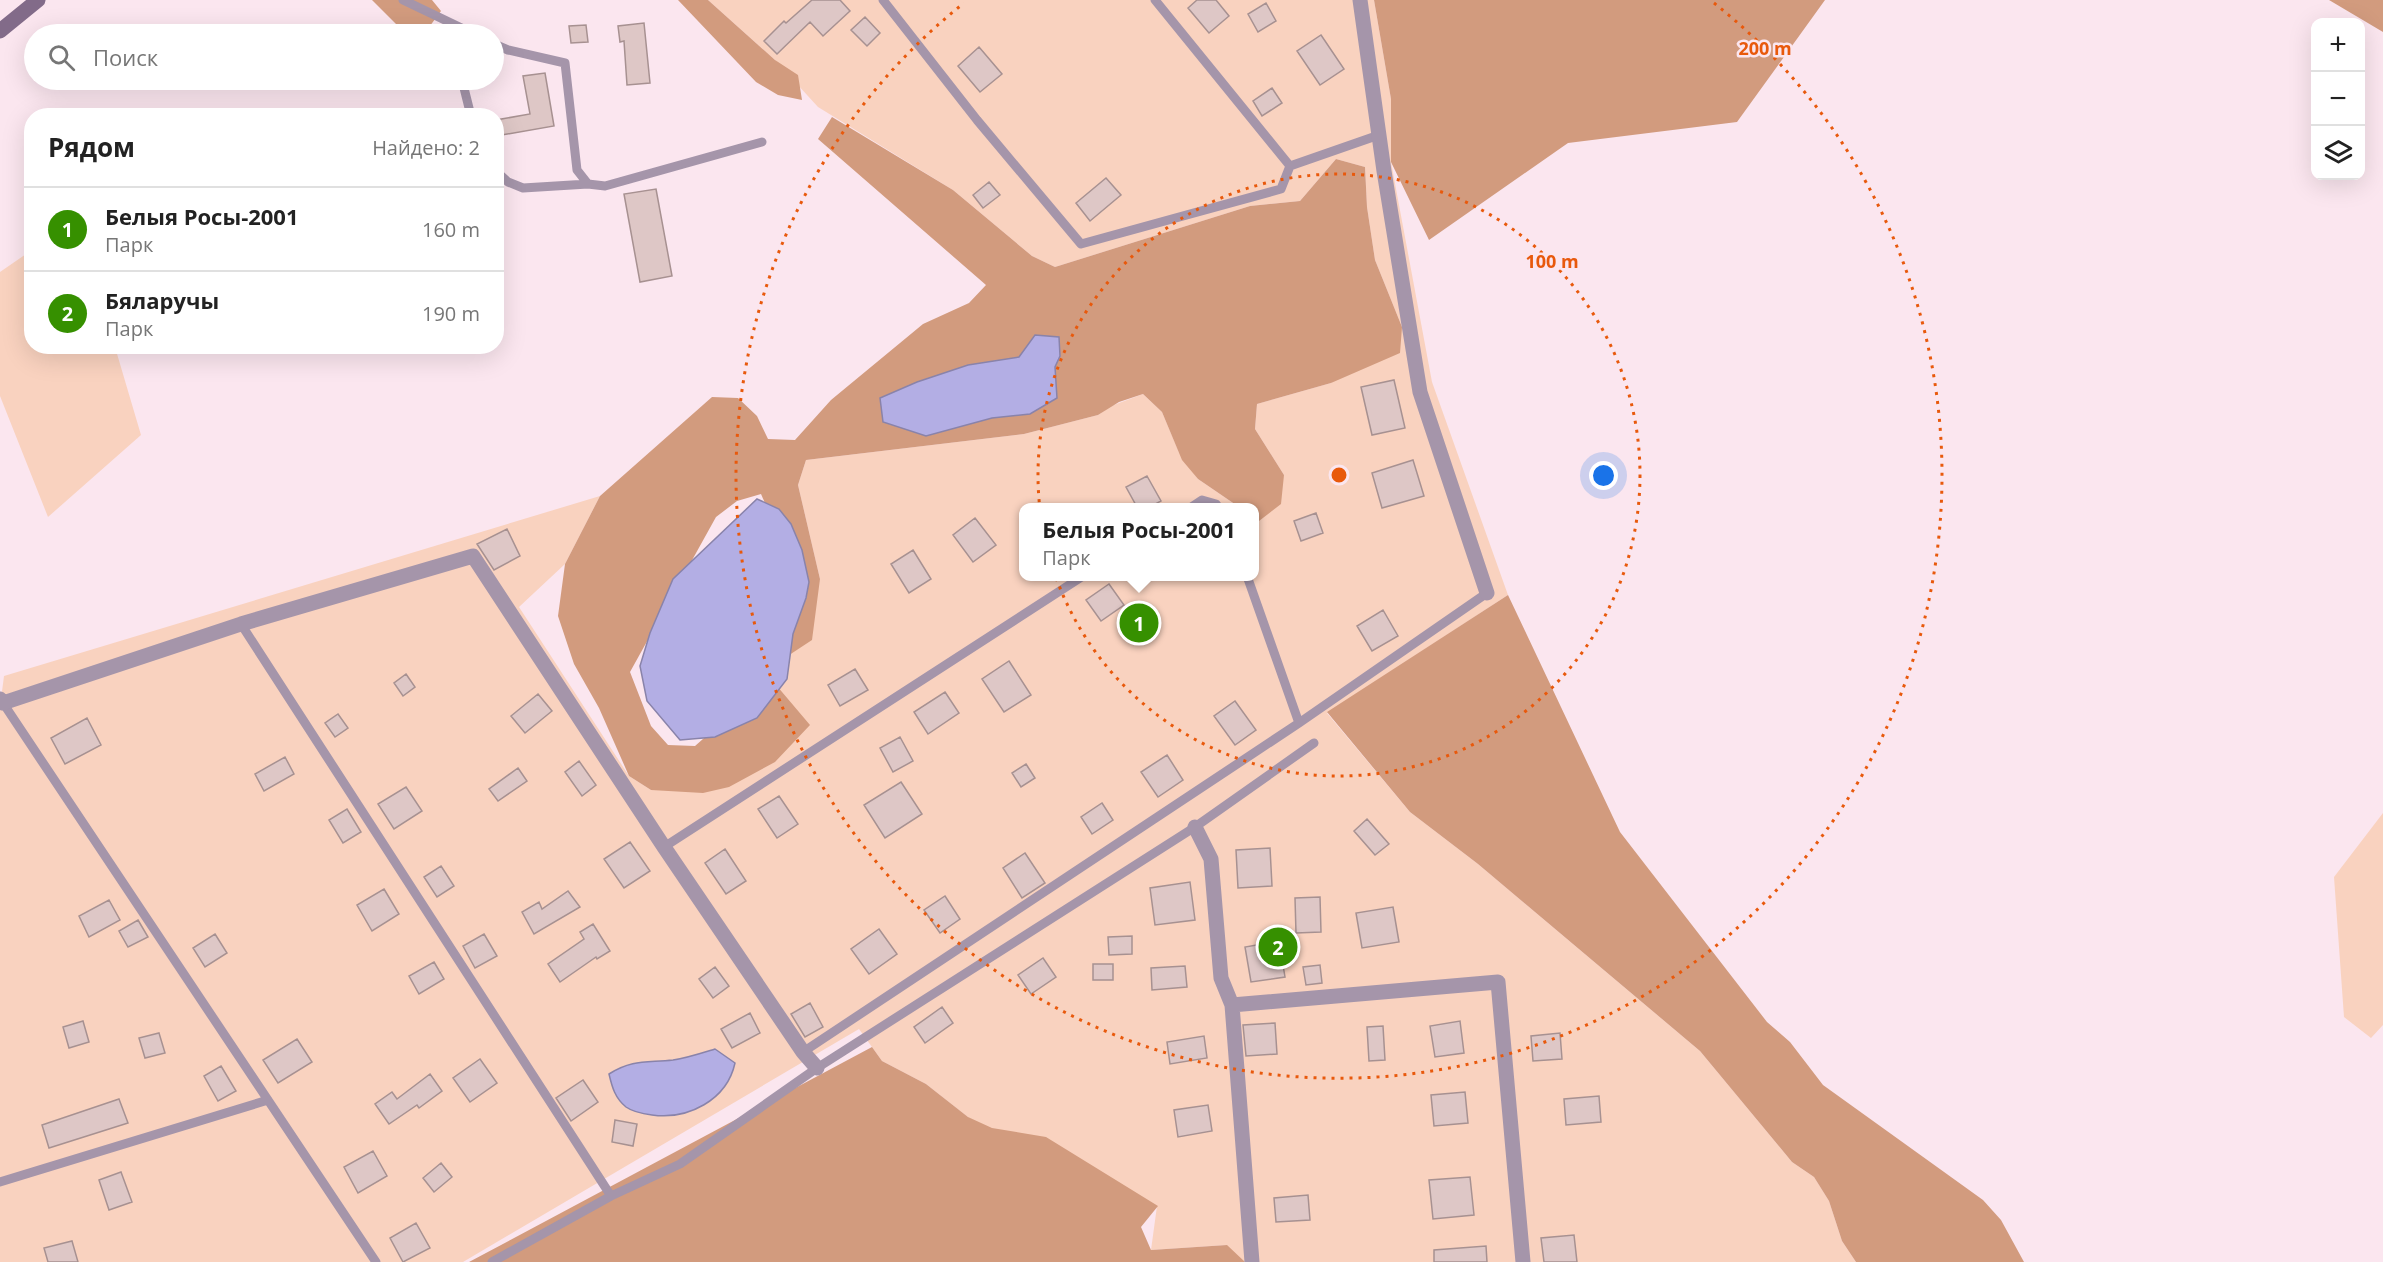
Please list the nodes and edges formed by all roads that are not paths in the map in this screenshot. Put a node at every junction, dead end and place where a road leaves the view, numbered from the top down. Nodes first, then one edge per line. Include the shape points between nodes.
1 (38, 0) edge
2 (403, 0) edge
3 (883, 0) edge
4 (1155, 0) edge
5 (1360, 0) edge
6 (449, 22) joint
7 (453, 24) edge
8 (0, 31) edge
9 (504, 48) edge
10 (464, 90) edge
11 (469, 108) edge
12 (1379, 135) junction
13 (762, 142) dead end
14 (1290, 166) junction
15 (504, 178) edge
16 (588, 184) junction
17 (1197, 503) edge
18 (1212, 503) edge
19 (1075, 581) edge
20 (1249, 581) edge
21 (1487, 593) joint
22 (241, 624) junction
23 (2, 701) edge
24 (1299, 723) junction
25 (1314, 743) dead end
26 (1195, 827) junction
27 (664, 847) junction
28 (1232, 1005) junction
29 (803, 1052) junction
30 (817, 1068) junction
31 (268, 1100) junction
32 (0, 1182) edge
33 (611, 1196) junction
34 (376, 1262) edge
35 (492, 1262) edge
36 (1252, 1262) edge
37 (1523, 1262) edge

1 - 8 main road
2 - 6 lane
3 - 14 lane via 1081,244 1281,189
4 - 14 lane
5 - 12 street
6 - 7 lane
9 - 16 lane via 565,63 577,170
10 - 11 lane
12 - 14 lane
12 - 21 street via 1420,392
13 - 16 lane via 605,186
15 - 16 lane via 523,188
17 - 18 lane
19 - 27 lane
20 - 24 lane
21 - 24 lane
22 - 23 street
22 - 27 street via 473,556
22 - 33 lane
23 - 31 lane
24 - 29 lane
25 - 26 lane
26 - 28 street via 1211,859 1221,978
26 - 30 lane
27 - 29 street
28 - 36 street
28 - 37 street via 1497,982
29 - 30 street
30 - 33 lane via 680,1164
31 - 32 lane
31 - 34 lane
33 - 35 lane

